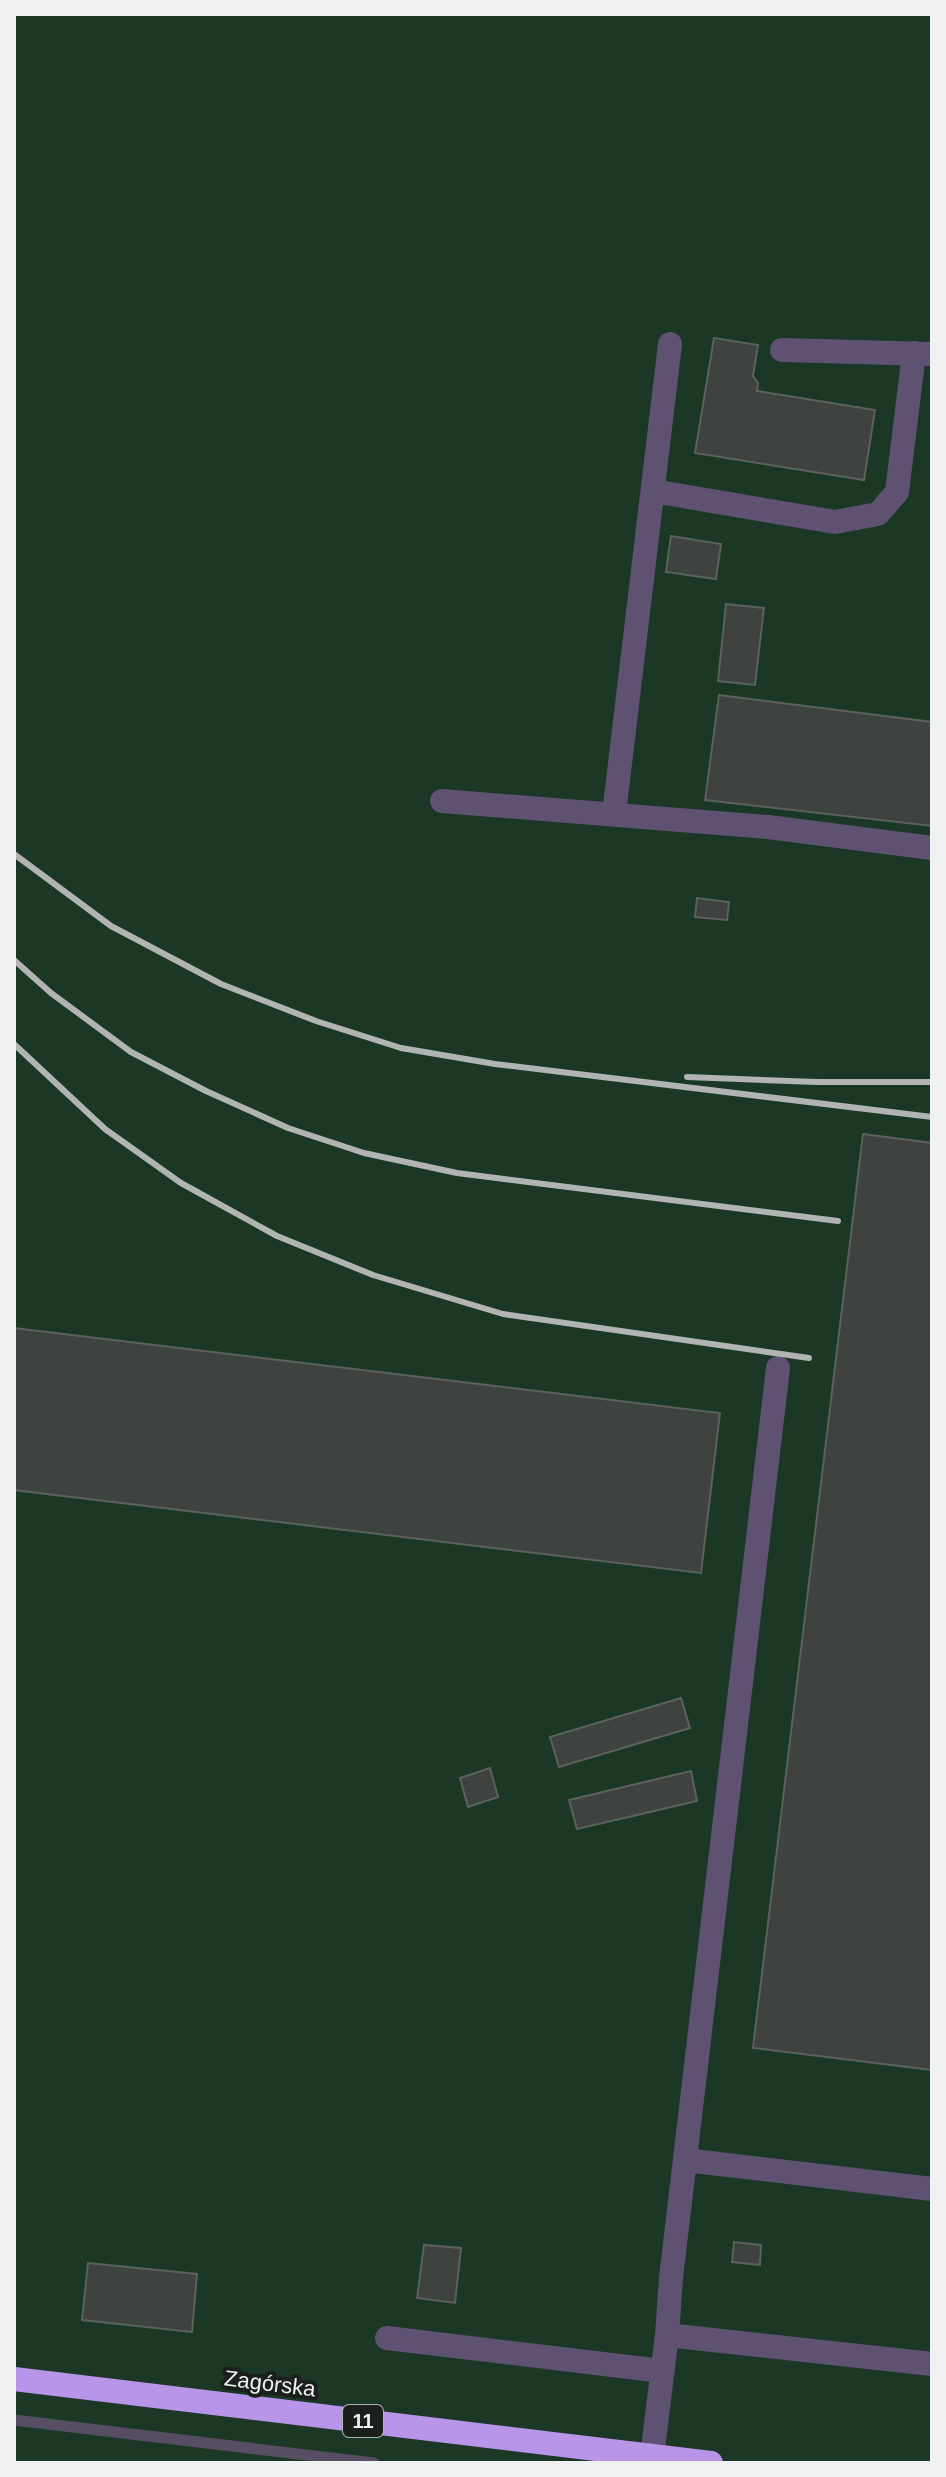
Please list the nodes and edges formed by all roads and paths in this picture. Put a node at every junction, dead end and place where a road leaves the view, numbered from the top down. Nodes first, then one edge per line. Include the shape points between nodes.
1 (670, 344) dead end
2 (782, 350) dead end
3 (923, 354) edge
4 (653, 491) junction
5 (442, 801) dead end
6 (614, 814) junction
7 (932, 848) edge
8 (778, 1368) dead end
9 (685, 2160) junction
10 (932, 2189) edge
11 (667, 2335) junction
12 (387, 2338) dead end
13 (932, 2364) edge
14 (662, 2371) junction
15 (14, 2379) edge
16 (652, 2456) junction
17 (711, 2463) edge

1 - 4 lane
2 - 3 lane
3 - 4 lane via 897,492 878,514 835,522
4 - 6 lane
5 - 6 lane
6 - 7 lane
8 - 9 lane
9 - 10 lane
9 - 11 lane
11 - 13 lane
11 - 14 lane
12 - 14 lane
14 - 16 lane
15 - 16 highway, Zagórska / 11
16 - 17 highway, Zagórska / 11

